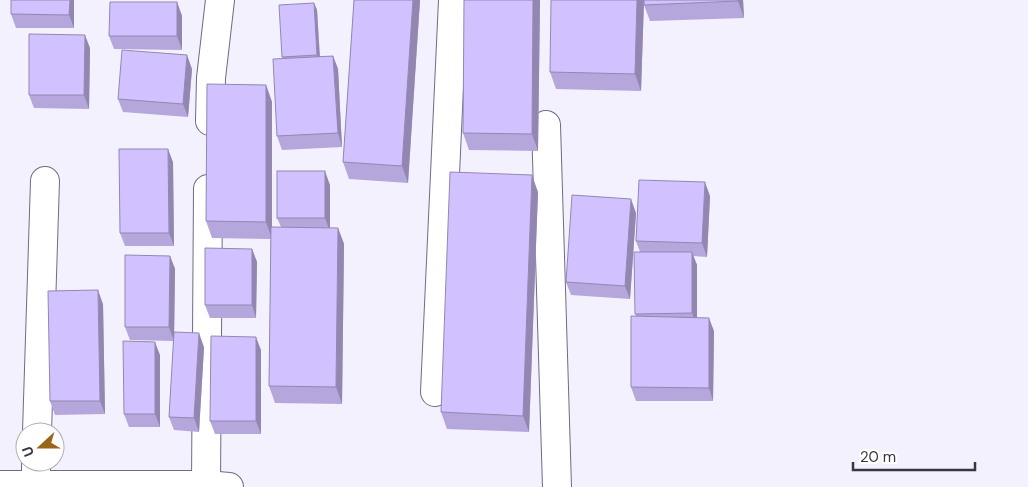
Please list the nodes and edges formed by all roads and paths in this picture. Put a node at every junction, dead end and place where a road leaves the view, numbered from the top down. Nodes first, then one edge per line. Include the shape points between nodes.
1 (220, 0) edge
2 (453, 0) edge
3 (546, 125) dead end
4 (45, 181) dead end
5 (435, 392) dead end
6 (37, 422) edge
7 (36, 474) edge
8 (0, 485) edge
9 (218, 486) edge
10 (556, 487) edge

1 - 9 street via 211,78 209,154
2 - 5 street
3 - 10 street
4 - 6 street
7 - 8 street
7 - 9 street

